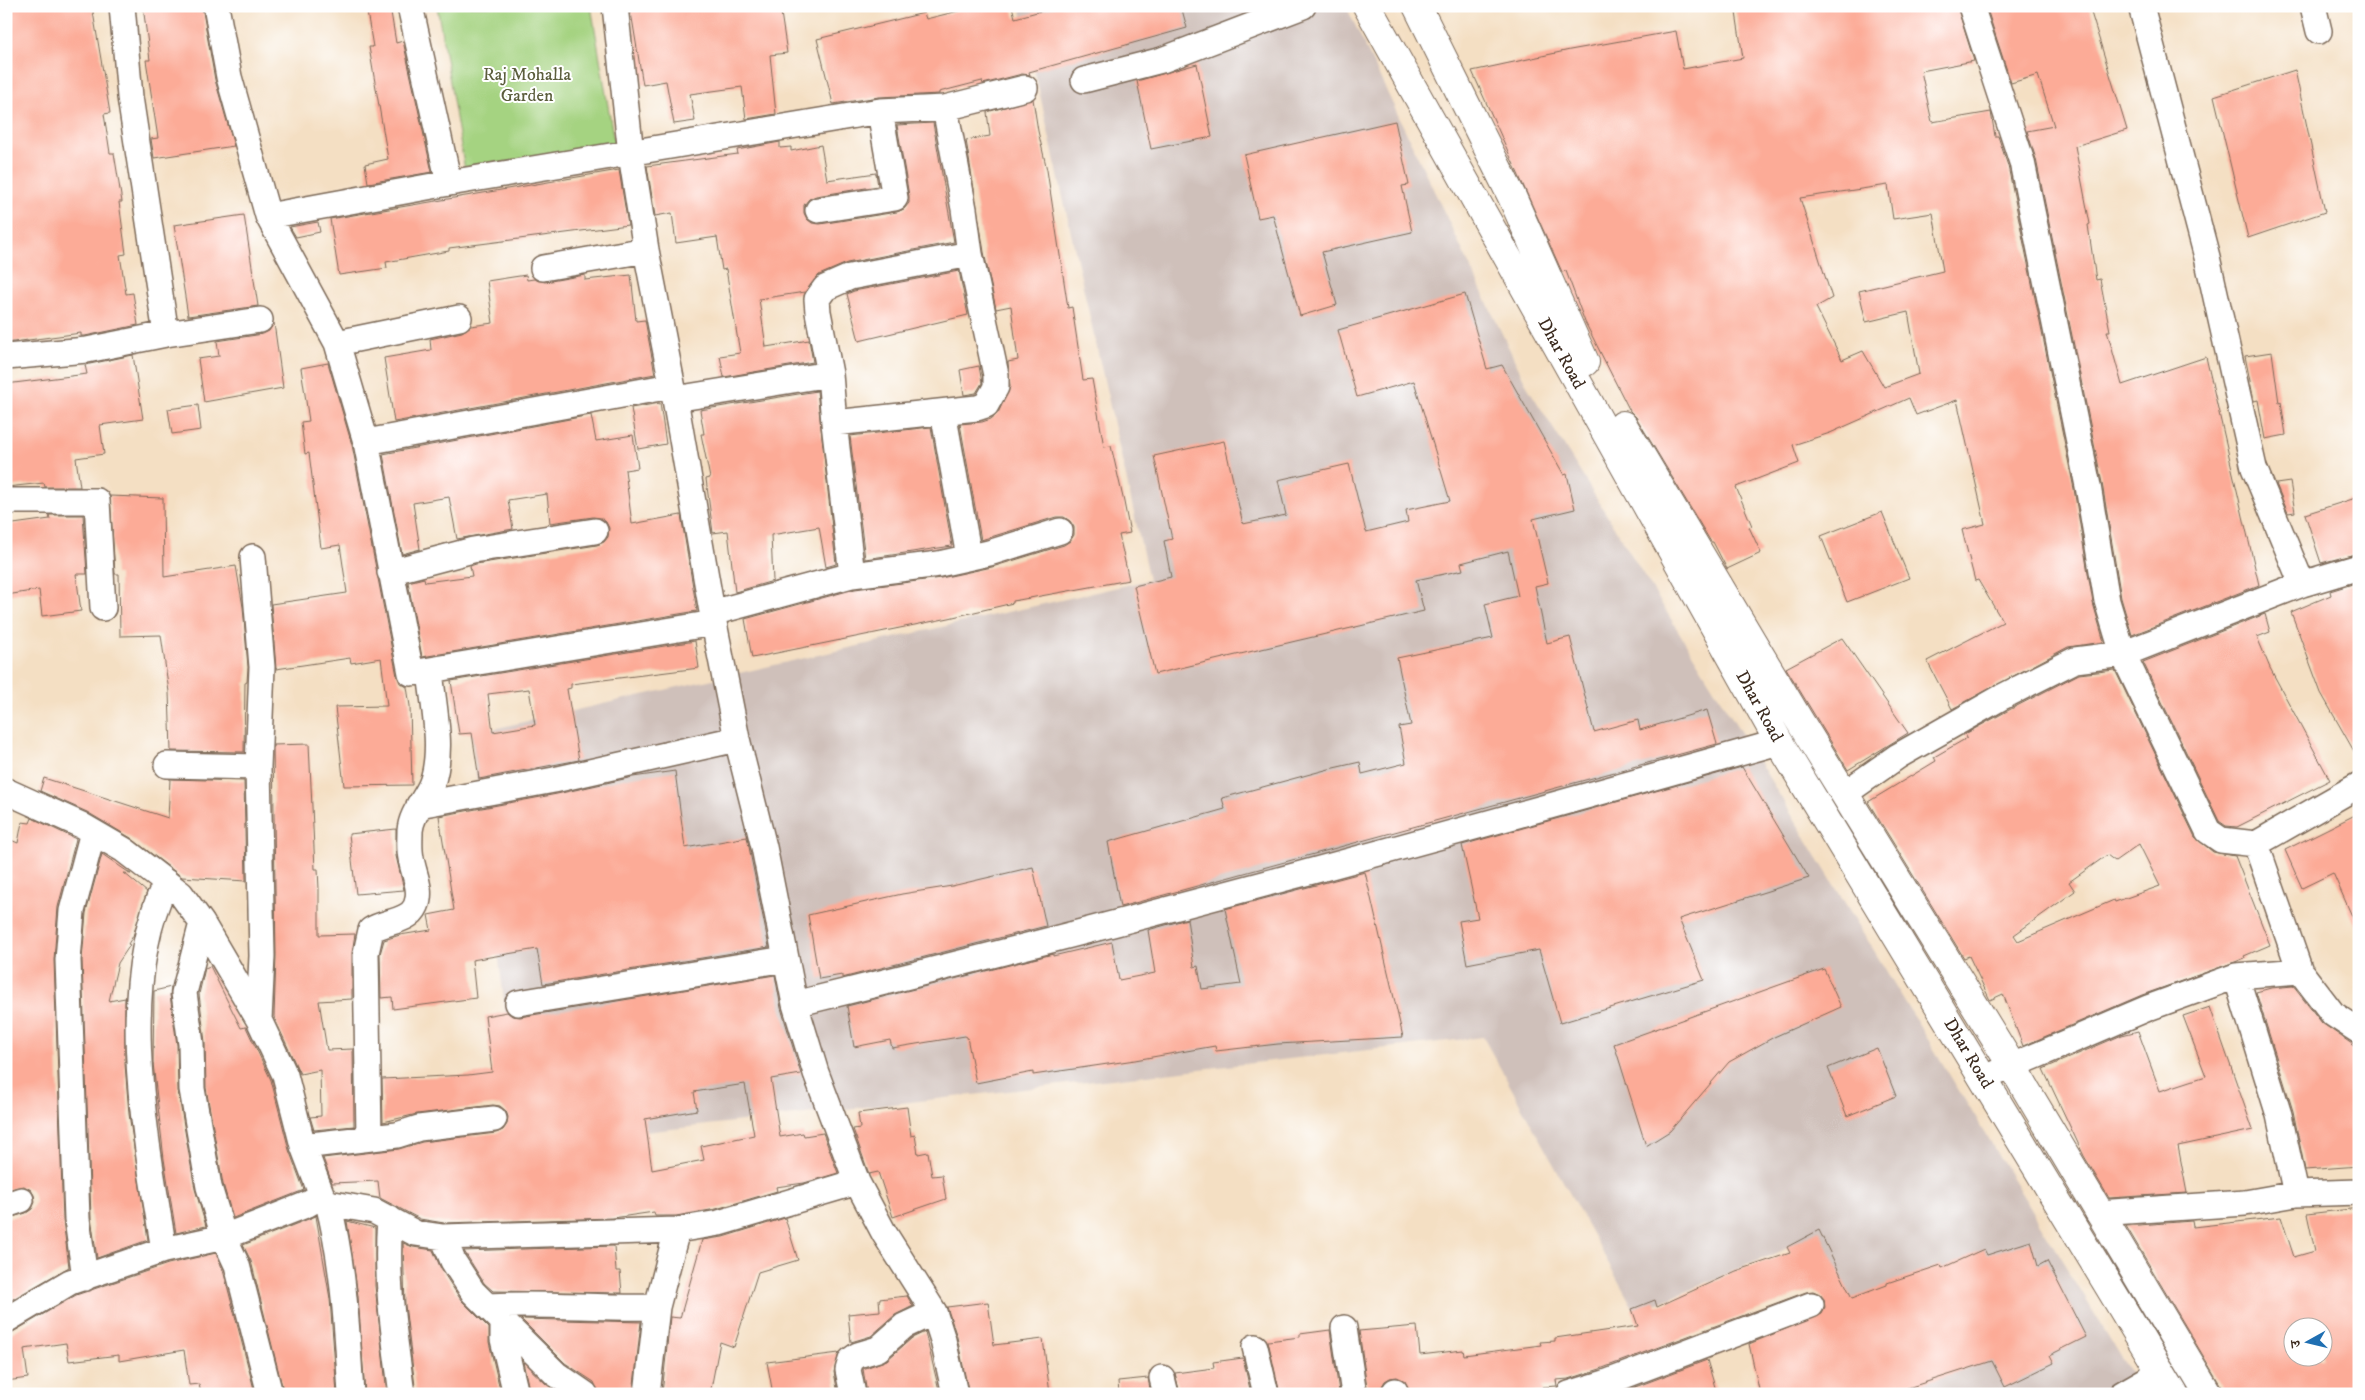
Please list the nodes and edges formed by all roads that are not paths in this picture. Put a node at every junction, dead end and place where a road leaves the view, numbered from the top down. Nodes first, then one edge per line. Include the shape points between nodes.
1 (122, 6) edge
2 (216, 6) edge
3 (410, 6) edge
4 (615, 6) edge
5 (1303, 6) edge
6 (1367, 6) edge
7 (1417, 6) edge
8 (1971, 6) edge
9 (2141, 6) edge
10 (2313, 6) edge
11 (2319, 31) dead end
12 (1084, 80) dead end
13 (1025, 88) dead end
14 (945, 108) junction
15 (880, 111) junction
16 (631, 154) junction
17 (449, 183) junction
18 (818, 210) dead end
19 (268, 216) junction
20 (646, 250) junction
21 (970, 254) junction
22 (543, 268) dead end
23 (459, 318) dead end
24 (260, 320) dead end
25 (166, 334) junction
26 (336, 343) junction
27 (6, 357) edge
28 (830, 374) junction
29 (673, 392) junction
30 (943, 412) junction
31 (834, 423) junction
32 (366, 442) junction
33 (6, 501) edge
34 (595, 531) dead end
35 (1060, 531) dead end
36 (253, 557) dead end
37 (969, 557) junction
38 (2359, 567) edge
39 (390, 572) junction
40 (852, 575) junction
41 (2302, 584) junction
42 (104, 608) dead end
43 (713, 618) junction
44 (2123, 654) junction
45 (430, 670) junction
46 (737, 739) junction
47 (1779, 742) junction
48 (167, 765) dead end
49 (258, 767) junction
50 (2359, 785) edge
51 (6, 790) edge
52 (1844, 794) junction
53 (419, 805) junction
54 (93, 832) junction
55 (2256, 844) junction
56 (166, 882) junction
57 (202, 923) junction
58 (785, 959) junction
59 (2300, 971) junction
60 (2236, 976) junction
61 (518, 1003) dead end
62 (795, 1004) junction
63 (259, 1020) junction
64 (2359, 1031) edge
65 (2012, 1066) junction
66 (1984, 1078) junction
67 (494, 1119) dead end
68 (369, 1137) junction
69 (303, 1146) junction
70 (857, 1182) junction
71 (2359, 1192) edge
72 (2296, 1194) junction
73 (325, 1199) junction
74 (2098, 1213) junction
75 (390, 1218) junction
76 (677, 1230) junction
77 (224, 1238) junction
78 (443, 1238) junction
79 (164, 1250) junction
80 (85, 1278) junction
81 (1810, 1304) dead end
82 (657, 1307) junction
83 (934, 1312) junction
84 (495, 1315) junction
85 (6, 1320) edge
86 (1344, 1328) dead end
87 (1255, 1347) dead end
88 (2168, 1383) edge
89 (1607, 1388) edge
90 (270, 1394) edge
91 (351, 1394) edge
92 (402, 1394) edge
93 (516, 1394) edge
94 (585, 1394) edge
95 (647, 1394) edge
96 (853, 1394) edge
97 (955, 1394) edge
98 (1266, 1394) edge
99 (1354, 1394) edge
100 (1569, 1394) edge
101 (2122, 1394) edge
102 (2208, 1394) edge

1 - 25 street via 130,97
2 - 19 street via 229,77
3 - 17 street
4 - 16 street
5 - 12 street via 1162,60
6 - 47 main road, Dhar Road
7 - 52 main road, Dhar Road via 1512,196 1583,358
8 - 44 street via 2022,162 2088,486 2107,601
9 - 41 street via 2207,257 2254,468
10 - 11 street
13 - 14 street
14 - 15 street
14 - 21 street
15 - 16 street
15 - 18 street via 895,198
16 - 17 street
16 - 20 street
17 - 19 street
19 - 26 street
20 - 22 street
20 - 29 street
21 - 28 street via 850,277 825,288 817,299
21 - 30 street via 996,387 986,405
23 - 26 street
24 - 25 street
25 - 27 street via 88,350
26 - 32 street
28 - 29 street
28 - 31 street
29 - 32 street
29 - 43 street
30 - 31 street
30 - 37 street
31 - 40 street
32 - 39 street
33 - 42 street via 97,501
34 - 39 street via 473,550
35 - 37 street
36 - 49 street via 262,667
37 - 40 street via 940,564
38 - 41 street
39 - 45 street via 411,673
40 - 43 street
41 - 44 street
43 - 45 street
43 - 46 street
44 - 52 street via 2075,660 1898,756
44 - 55 street via 2208,831 2221,840
45 - 53 street via 438,749 432,785
46 - 53 street via 554,780
46 - 58 street via 764,847
47 - 62 street via 1192,904
47 - 66 main road, Dhar Road
48 - 49 street
49 - 63 street via 262,956
50 - 55 street
51 - 54 street
52 - 65 main road, Dhar Road
53 - 68 street via 410,828 410,857 419,891 416,906 408,916 371,930 367,940
54 - 56 street via 124,850
54 - 80 street via 72,912 68,960 77,1219
55 - 59 street
56 - 57 street via 181,894
56 - 79 street via 156,903 139,986 145,1126
57 - 63 street
57 - 77 street via 184,993 191,1044 192,1089 200,1139 209,1187
58 - 61 street
58 - 62 street
59 - 60 street
59 - 64 street via 2333,1014
60 - 65 street via 2148,1008
60 - 72 street via 2278,1115
62 - 70 street via 816,1073
63 - 69 street via 285,1075
65 - 66 street
65 - 74 main road, Dhar Road
66 - 88 main road, Dhar Road
67 - 68 street
68 - 69 street
69 - 73 street
70 - 76 street via 720,1223
70 - 83 street via 884,1233
71 - 72 street
72 - 74 street via 2245,1203
73 - 75 street
73 - 77 street
73 - 91 street via 334,1226
74 - 102 main road, Dhar Road
75 - 78 street via 415,1233
75 - 92 street via 391,1311
76 - 78 street
76 - 82 street
77 - 79 street
77 - 90 street via 237,1265
78 - 84 street via 473,1292
79 - 80 street
80 - 85 street via 70,1282
81 - 89 street
82 - 84 street via 526,1303
82 - 95 street
83 - 96 street via 904,1326 878,1349 851,1360 848,1370
83 - 97 street
84 - 93 street
84 - 94 street via 556,1374
86 - 99 street
87 - 98 street
88 - 101 street
89 - 100 street

